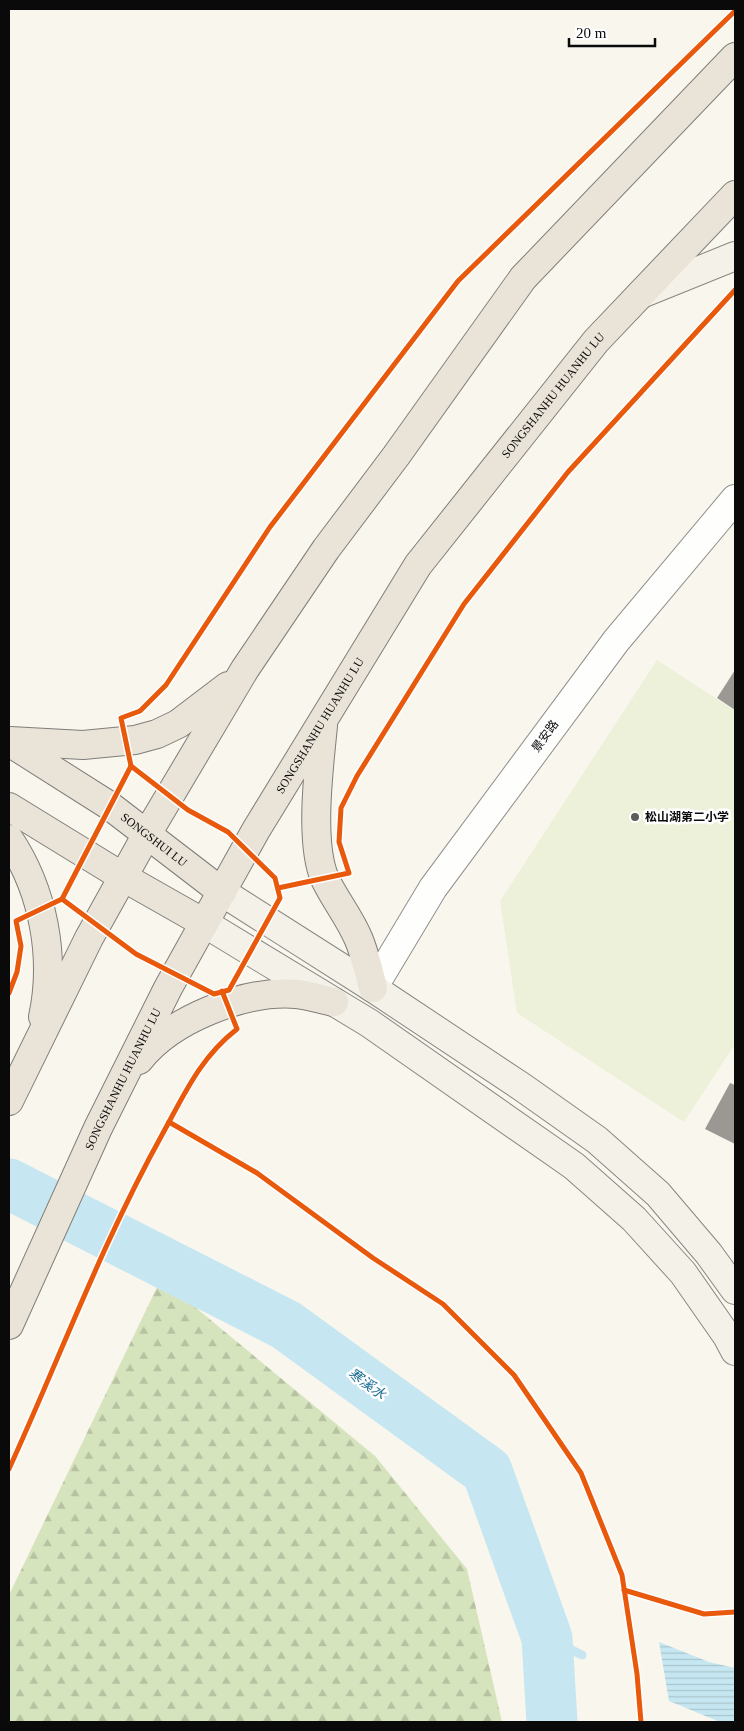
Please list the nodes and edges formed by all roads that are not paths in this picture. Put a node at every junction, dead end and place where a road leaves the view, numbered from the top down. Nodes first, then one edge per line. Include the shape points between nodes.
1 (735, 56) edge
2 (735, 195) edge
3 (735, 256) edge
4 (641, 294) junction
5 (735, 498) edge
6 (245, 669) junction
7 (323, 722) junction
8 (9, 742) edge
9 (9, 807) edge
10 (147, 834) junction
11 (9, 838) edge
12 (124, 877) junction
13 (222, 892) junction
14 (204, 923) junction
15 (373, 988) junction
16 (334, 1002) junction
17 (38, 1042) junction
18 (120, 1082) junction
19 (11, 1096) edge
20 (735, 1290) edge
21 (9, 1325) edge
22 (735, 1351) edge

1 - 6 main road via 523,278 326,549
2 - 4 main road, SONGSHANHU HUANHU LU
3 - 4 main road
4 - 7 main road, SONGSHANHU HUANHU LU via 596,341 418,564
5 - 15 street, 景安路 via 610,649 433,888
6 - 8 main road via 202,707 157,734 115,743 83,745
6 - 10 main road
7 - 13 main road, SONGSHANHU HUANHU LU
7 - 15 main road via 318,775 319,857 325,879 359,940
8 - 10 main road, SONGSHUI LU via 110,806
9 - 12 main road
10 - 12 main road
10 - 13 main road, SONGSHUI LU
11 - 17 main road via 30,878 46,936 48,974
12 - 14 main road
12 - 17 main road via 89,938
13 - 14 main road, SONGSHANHU HUANHU LU
13 - 15 main road
14 - 16 main road
14 - 18 main road, SONGSHANHU HUANHU LU
15 - 20 main road via 597,1140 658,1194
16 - 18 main road via 296,994 260,995 223,1005 194,1016 168,1033
16 - 22 main road via 574,1166 634,1219 683,1274 728,1336
17 - 19 main road
18 - 21 main road, SONGSHANHU HUANHU LU

